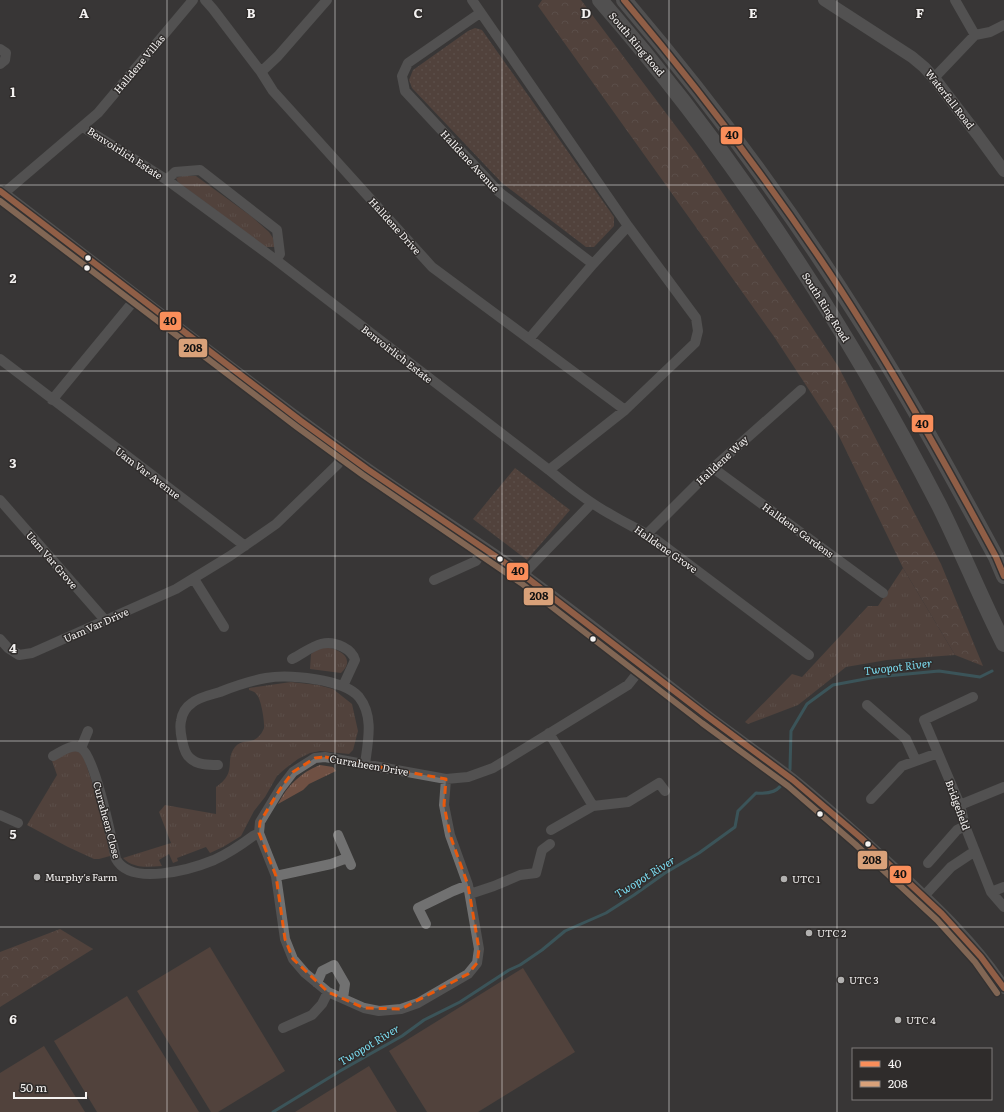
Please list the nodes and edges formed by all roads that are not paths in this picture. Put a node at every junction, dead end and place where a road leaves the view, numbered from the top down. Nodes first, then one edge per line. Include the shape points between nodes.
1 (193, 0) edge
2 (205, 0) edge
3 (327, 0) edge
4 (472, 0) edge
5 (600, 0) edge
6 (624, 0) edge
7 (824, 0) edge
8 (955, 0) edge
9 (480, 13) junction
10 (1004, 25) edge
11 (975, 35) junction
12 (0, 49) edge
13 (0, 64) edge
14 (260, 72) junction
15 (934, 78) junction
16 (83, 126) junction
17 (1004, 171) edge
18 (167, 180) junction
19 (2, 192) edge
20 (628, 226) junction
21 (276, 260) junction
22 (593, 264) junction
23 (137, 297) junction
24 (529, 339) junction
25 (2, 365) edge
26 (801, 390) dead end
27 (52, 400) junction
28 (625, 410) junction
29 (519, 448) joint
30 (346, 454) junction
31 (713, 468) junction
32 (550, 470) junction
33 (0, 500) edge
34 (592, 503) junction
35 (647, 534) junction
36 (245, 546) junction
37 (484, 549) junction
38 (996, 557) junction
39 (1004, 572) edge
40 (524, 576) junction
41 (1004, 576) edge
42 (194, 579) junction
43 (434, 580) dead end
44 (883, 593) dead end
45 (105, 620) junction
46 (994, 625) junction
47 (224, 627) dead end
48 (0, 639) edge
49 (1004, 644) edge
50 (1004, 651) edge
51 (809, 655) dead end
52 (292, 659) dead end
53 (643, 666) junction
54 (343, 686) junction
55 (973, 697) dead end
56 (867, 705) dead end
57 (88, 731) dead end
58 (549, 733) junction
59 (81, 748) junction
60 (938, 753) junction
61 (53, 756) dead end
62 (916, 761) junction
63 (365, 764) junction
64 (218, 765) dead end
65 (446, 779) junction
66 (1004, 787) edge
67 (665, 791) dead end
68 (871, 799) dead end
69 (593, 806) junction
70 (960, 806) junction
71 (0, 815) edge
72 (18, 823) dead end
73 (965, 826) junction
74 (551, 830) dead end
75 (260, 833) junction
76 (338, 835) dead end
77 (550, 844) dead end
78 (975, 851) junction
79 (928, 863) dead end
80 (276, 876) junction
81 (1004, 887) edge
82 (469, 889) junction
83 (990, 892) junction
84 (924, 896) junction
85 (1004, 907) edge
86 (426, 924) dead end
87 (317, 983) junction
88 (1004, 988) edge
89 (328, 992) junction
90 (344, 998) junction
91 (283, 1028) dead end

1 - 16 street, Halldene Villas via 98,113
2 - 14 street, Halldene Drive
3 - 14 street via 278,56
4 - 9 street
5 - 46 highway, South Ring Road via 679,95 736,171 836,322 940,507
6 - 38 highway, South Ring Road via 710,104 829,272 910,403
7 - 15 street, Waterfall Road via 912,57
8 - 11 street
9 - 20 street
9 - 22 street, Halldene Avenue via 408,63 402,76 405,91 499,192
10 - 11 street via 990,32
11 - 15 street
12 - 13 street via 6,53 5,60
14 - 24 street, Halldene Drive via 273,91 432,267
15 - 17 street, Waterfall Road
16 - 18 street, Benvoirlich Estate
16 - 19 street, Halldene Villas
18 - 21 street, Benvoirlich Estate
18 - 21 street, Benvoirlich Estate via 175,172 200,170 277,230 280,254
19 - 23 street
20 - 22 street
20 - 28 street via 696,318 698,331 695,343
21 - 29 street, Benvoirlich Estate
22 - 24 street
23 - 27 street
23 - 30 street
24 - 28 street, Halldene Drive
25 - 27 street, Uam Var Avenue
26 - 31 street, Halldene Way
27 - 36 street, Uam Var Avenue
28 - 32 street
29 - 32 street, Halldene Grove
30 - 36 street, Uam Var Drive via 337,466 276,524
30 - 37 street
31 - 35 street, Halldene Way
31 - 44 street, Halldene Gardens
32 - 34 street, Halldene Grove
33 - 45 street, Uam Var Grove
34 - 35 street, Halldene Grove
34 - 40 street
35 - 51 street, Halldene Grove
36 - 42 street, Uam Var Drive
37 - 40 street
37 - 43 street via 476,561
38 - 39 highway
38 - 41 highway, South Ring Road
40 - 53 street
42 - 45 street, Uam Var Drive
42 - 47 street
45 - 48 street, Uam Var Drive via 32,654 18,655
46 - 49 highway, South Ring Road
46 - 50 highway
52 - 54 street via 323,643 330,642 349,650 355,660
53 - 58 street, Curraheen Drive via 628,685
53 - 84 street via 792,779
54 - 63 street via 358,696 367,712 369,730
54 - 64 street via 322,680 268,677 198,699 187,707 181,722 185,753 202,764
55 - 60 street, Bridgefield via 924,720
56 - 62 street via 906,739
57 - 59 street
58 - 65 street, Curraheen Drive via 493,768 468,777
58 - 69 street
59 - 61 street via 71,747
59 - 75 street, Curraheen Close via 95,777 116,859 128,870 152,874 190,869 215,859
60 - 62 street
60 - 70 street, Bridgefield
62 - 68 street via 902,766
63 - 65 street, Curraheen Drive
63 - 75 street, Curraheen Drive via 325,757 315,758 302,765 280,789 260,822
65 - 82 street via 445,813
66 - 70 street
67 - 69 street via 659,783 628,802
69 - 74 street
70 - 73 street, Bridgefield
71 - 72 street
73 - 78 street, Bridgefield
73 - 79 street via 957,830
75 - 80 street
76 - 80 street via 349,861
77 - 82 street via 542,850 536,873 520,875 494,886
78 - 83 street, Bridgefield
78 - 84 street via 950,867
80 - 87 street via 285,939 293,959
81 - 83 street
82 - 86 street via 453,891 418,908
82 - 90 street via 479,948 477,963 468,974 418,1003 401,1009 379,1011 364,1008
83 - 85 street
84 - 88 street via 970,943
87 - 89 street
87 - 90 street via 322,971 334,964 345,984
89 - 90 street
89 - 91 street via 312,1015

